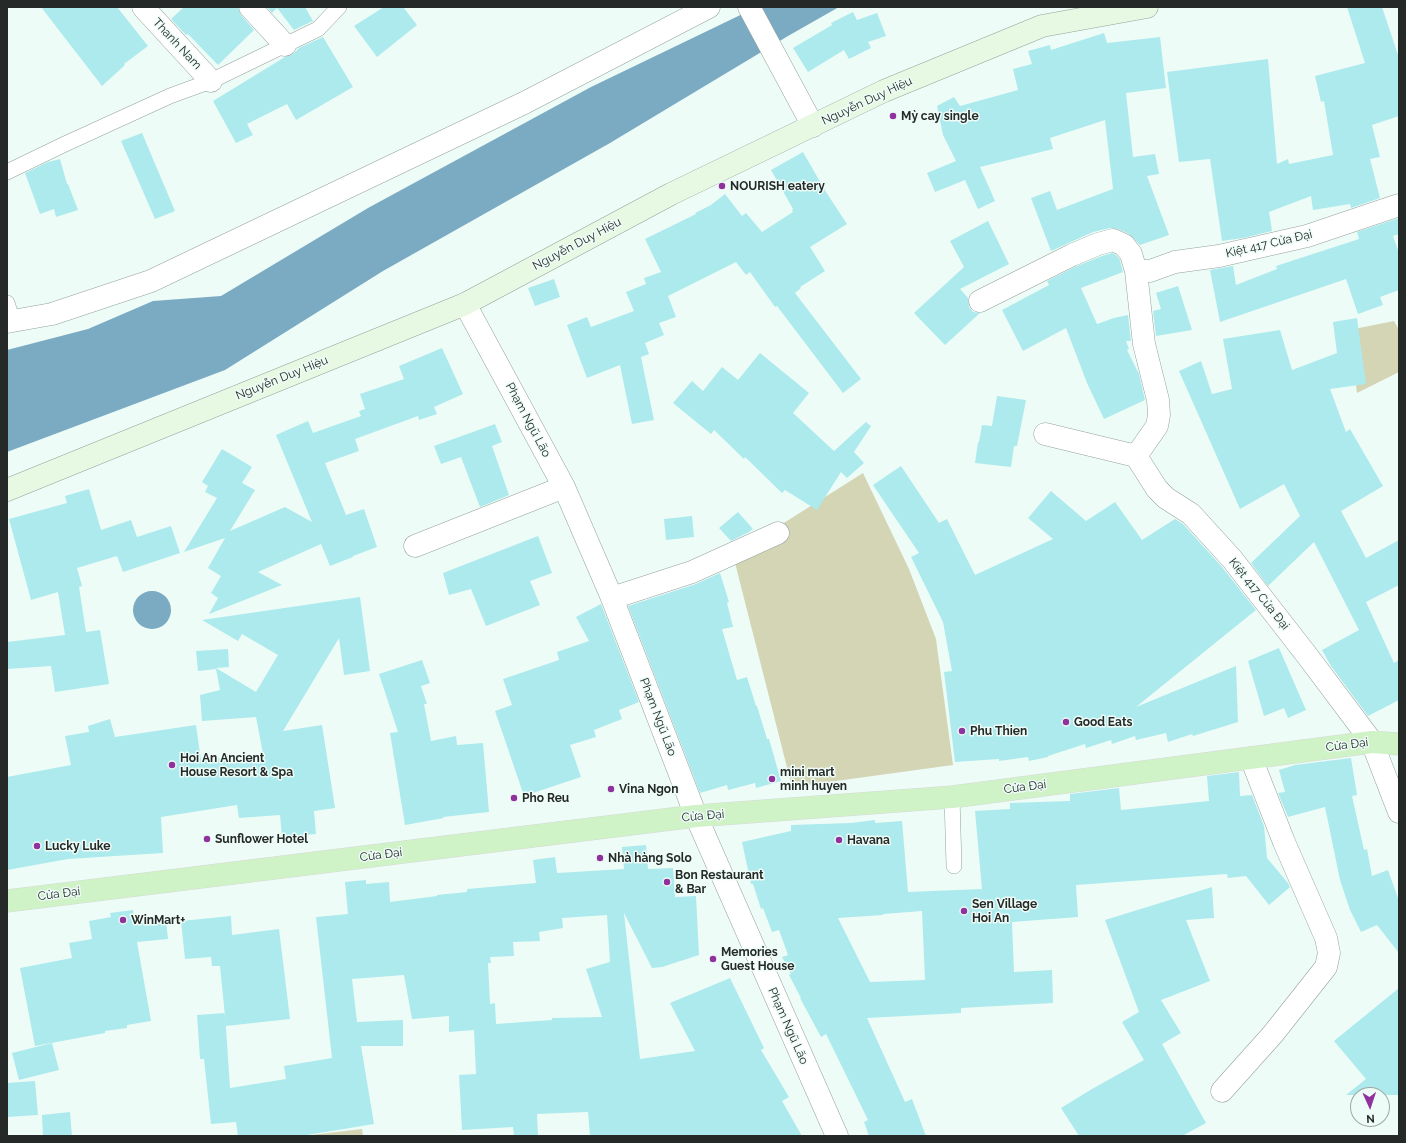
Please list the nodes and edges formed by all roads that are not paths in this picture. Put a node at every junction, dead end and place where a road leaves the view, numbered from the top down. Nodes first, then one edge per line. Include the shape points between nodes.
1 (143, 7) edge
2 (250, 7) edge
3 (339, 7) edge
4 (709, 7) edge
5 (749, 7) edge
6 (1147, 7) edge
7 (284, 45) junction
8 (211, 81) junction
9 (813, 126) junction
10 (7, 172) edge
11 (1399, 205) edge
12 (1136, 272) junction
13 (980, 300) dead end
14 (465, 304) junction
15 (9, 315) edge
16 (1045, 434) dead end
17 (1136, 456) junction
18 (564, 488) junction
19 (7, 490) edge
20 (778, 533) dead end
21 (415, 546) dead end
22 (612, 598) junction
23 (1372, 742) junction
24 (1399, 744) edge
25 (1252, 758) junction
26 (952, 797) junction
27 (1399, 812) edge
28 (696, 816) junction
29 (954, 866) dead end
30 (7, 901) edge
31 (1222, 1091) dead end
32 (837, 1136) edge

1 - 8 street, Thanh Nam
2 - 7 street
3 - 7 lane via 318,29
4 - 15 street via 524,103 150,281 52,314
5 - 9 street
6 - 9 main road, Nguyễn Duy Hiệu via 1042,26 884,91
7 - 8 lane
8 - 10 lane via 170,96
9 - 14 main road, Nguyễn Duy Hiệu via 671,194
11 - 12 street, Kiệt 417 Cửa Đại via 1307,236
12 - 13 street via 1131,254 1124,245 1112,240 1072,255
12 - 17 street via 1144,344 1159,414 1157,426
14 - 18 street, Phạm Ngũ Lão
14 - 19 main road, Nguyễn Duy Hiệu
16 - 17 street
17 - 23 street, Kiệt 417 Cửa Đại via 1157,489 1166,498 1192,514 1232,560
18 - 21 street
18 - 22 street, Phạm Ngũ Lão
20 - 22 street via 692,572
22 - 28 street, Phạm Ngũ Lão
23 - 24 main road, Cửa Đại
23 - 25 main road, Cửa Đại
23 - 27 street, Kiệt 417 Cửa Đại
25 - 26 main road, Cửa Đại
25 - 31 street via 1284,842 1326,938 1329,954 1326,967 1278,1028
26 - 28 main road, Cửa Đại
26 - 29 lane
28 - 30 main road, Cửa Đại
28 - 32 street, Phạm Ngũ Lão

